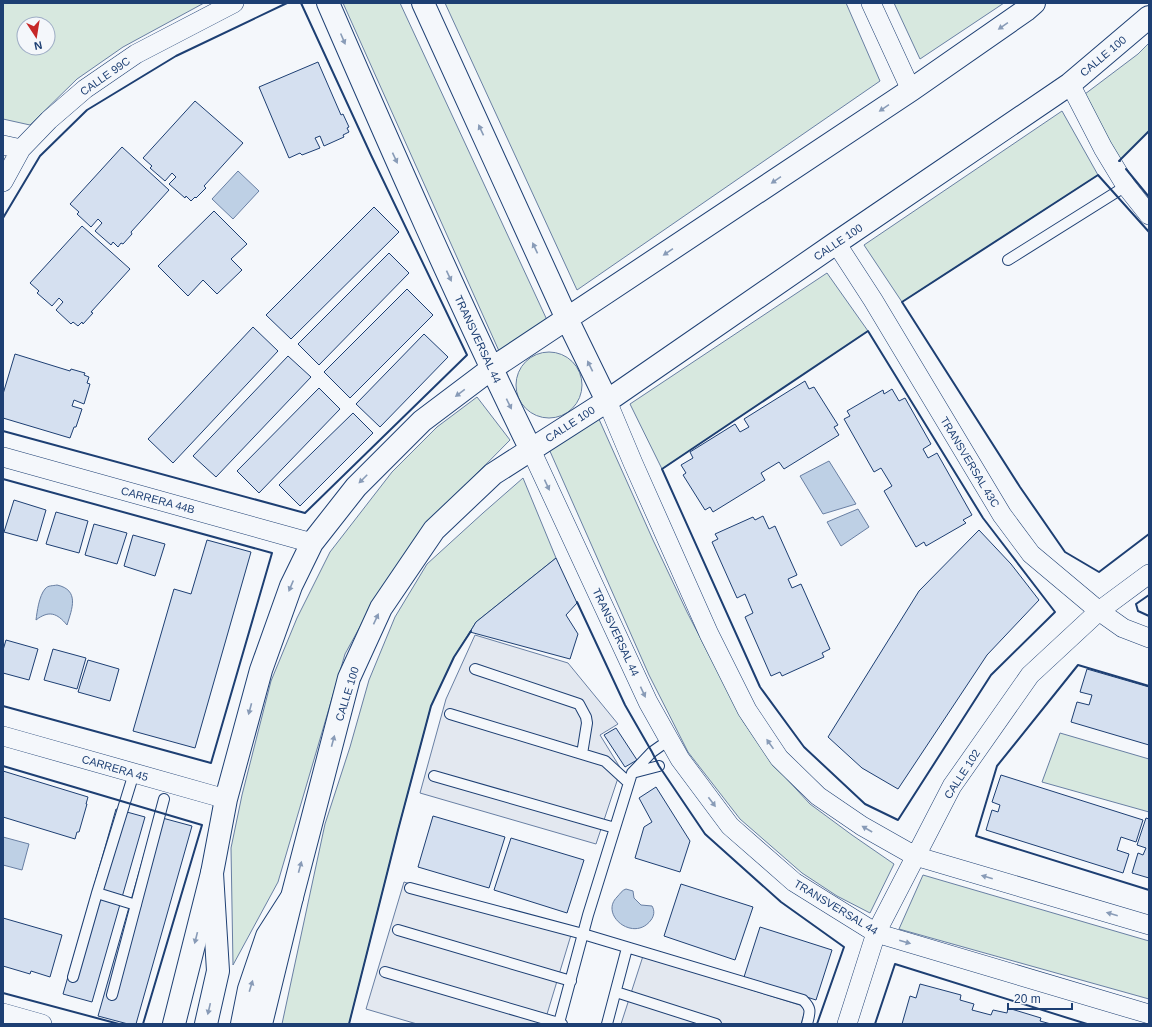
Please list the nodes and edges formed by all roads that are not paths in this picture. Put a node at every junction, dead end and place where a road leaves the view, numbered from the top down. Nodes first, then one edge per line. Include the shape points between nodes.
1 (234, 3) edge
2 (328, 3) edge
3 (423, 3) edge
4 (871, 3) edge
5 (1027, 6) edge
6 (1149, 17) edge
7 (1070, 84) junction
8 (911, 90) junction
9 (12, 147) edge
10 (3, 182) edge
11 (1126, 186) junction
12 (1149, 215) edge
13 (836, 243) junction
14 (1008, 260) dead end
15 (567, 319) junction
16 (491, 369) junction
17 (607, 400) junction
18 (531, 450) junction
19 (3, 457) edge
20 (312, 543) junction
21 (1149, 574) edge
22 (1098, 611) junction
23 (1149, 638) edge
24 (475, 669) dead end
25 (450, 714) dead end
26 (3, 736) edge
27 (669, 740) junction
28 (582, 754) junction
29 (660, 766) dead end
30 (134, 773) junction
31 (434, 776) dead end
32 (630, 778) junction
33 (164, 799) dead end
34 (226, 799) junction
35 (615, 828) junction
36 (915, 856) junction
37 (212, 873) junction
38 (410, 888) dead end
39 (97, 893) junction
40 (292, 897) junction
41 (136, 905) junction
42 (1149, 925) edge
43 (398, 930) dead end
44 (876, 933) junction
45 (583, 934) junction
46 (628, 948) junction
47 (385, 972) dead end
48 (72, 977) dead end
49 (571, 981) junction
50 (616, 992) junction
51 (112, 995) dead end
52 (3, 1013) edge
53 (1149, 1014) edge
54 (42, 1024) edge
55 (174, 1024) edge
56 (206, 1024) edge
57 (242, 1024) edge
58 (261, 1024) edge
59 (561, 1024) edge
60 (607, 1024) edge
61 (716, 1024) edge
62 (806, 1024) edge
63 (847, 1024) edge

1 - 9 street, CALLE 99C via 136,54 91,85
2 -> 16 street, TRANSVERSAL 44 via 387,141
15 -> 3 street
4 - 8 street
5 -> 8 street
6 - 7 street, CALLE 100
7 - 11 street
7 - 13 street, CALLE 100
8 -> 15 street
9 - 10 street, CALLE 99C
11 - 12 street
11 - 14 lane
13 - 17 street, CALLE 100
13 - 22 street, TRANSVERSAL 43C via 1002,515 1031,554
15 - 16 street
17 -> 15 street
16 -> 18 street, TRANSVERSAL 44
16 -> 20 street via 422,421 356,487
17 - 18 street, CALLE 100
36 -> 17 street via 862,826 818,796 780,758 747,710 706,627
18 -> 27 street, TRANSVERSAL 44 via 648,702
40 -> 18 street, CALLE 100 via 349,678 382,608 434,530 493,474
19 - 20 street, CARRERA 44B
20 -> 34 street via 290,586 261,670
21 - 22 street, CALLE 102
22 - 23 street, TRANSVERSAL 43C via 1123,628
22 - 36 street, CALLE 102 via 1030,675 952,786
24 - 28 lane via 579,704 587,723
25 - 28 lane
26 - 30 street, CARRERA 45
27 - 32 lane via 652,752
27 -> 44 street, TRANSVERSAL 44 via 680,759 730,826 794,882
28 - 32 lane via 605,761
29 - 32 lane
30 - 34 street, CARRERA 45
30 - 39 lane
31 - 35 lane
32 - 35 lane
33 - 41 lane
34 - 37 street
35 - 45 lane
42 -> 36 street
36 - 44 street, CALLE 102
37 -> 55 street
37 -> 56 street via 218,971
38 - 45 lane
39 - 41 lane
39 - 48 lane
57 -> 40 street, CALLE 100 via 249,989 267,936
40 - 58 street
41 - 51 lane
43 - 49 lane
44 -> 53 street, TRANSVERSAL 44
44 - 63 street, CALLE 102
45 - 46 lane
45 - 49 lane
46 - 50 lane
46 - 62 lane via 803,1000 809,1005 810,1012
47 - 59 lane
49 - 59 lane
50 - 60 lane
50 - 61 lane
52 - 54 street

